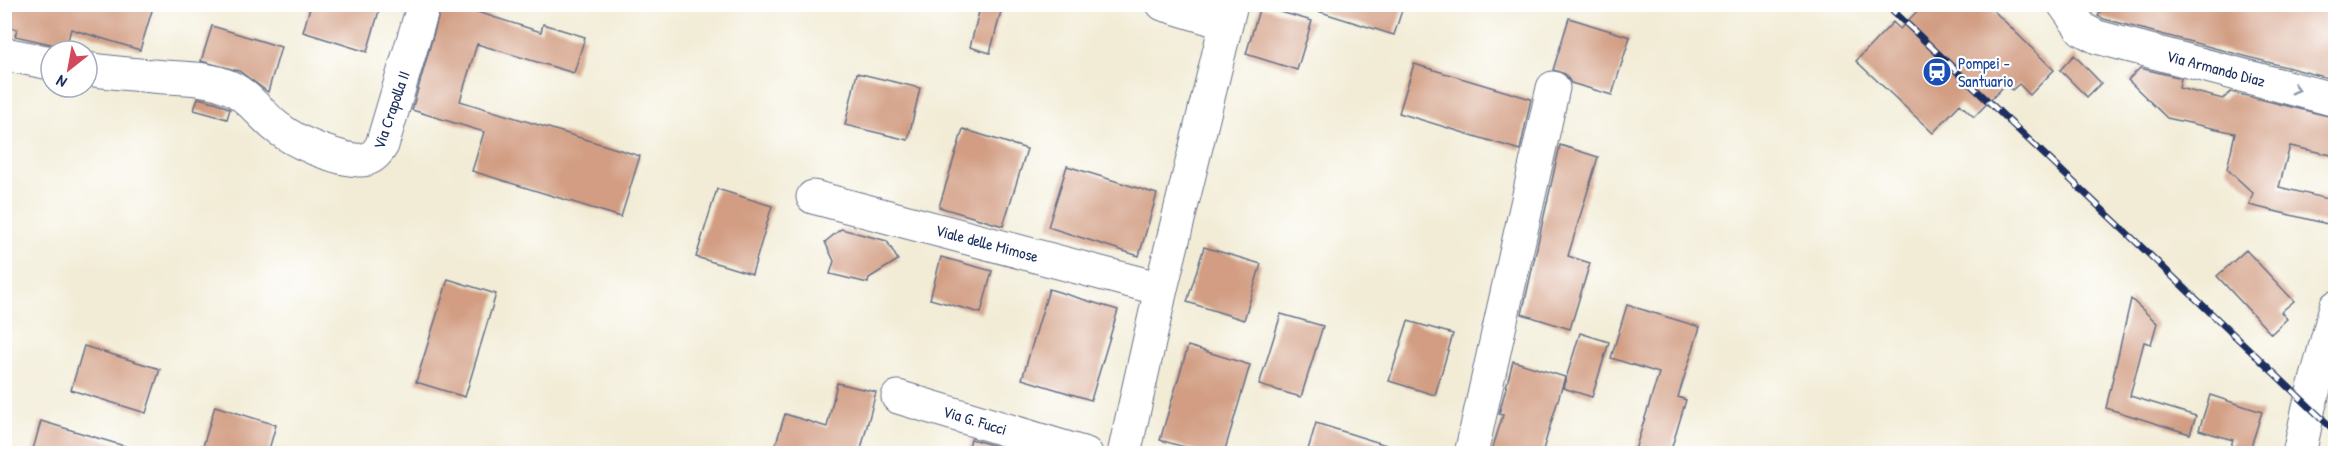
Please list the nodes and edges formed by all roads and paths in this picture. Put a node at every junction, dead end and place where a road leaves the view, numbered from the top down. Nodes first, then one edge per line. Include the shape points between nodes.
1 (424, 4) edge
2 (1163, 4) edge
3 (2064, 4) edge
4 (1228, 14) edge
5 (4, 54) edge
6 (39, 61) edge
7 (99, 71) edge
8 (1553, 88) dead end
9 (2336, 100) edge
10 (813, 197) dead end
11 (1161, 289) junction
12 (2336, 307) edge
13 (898, 398) dead end
14 (1086, 453) edge
15 (1124, 453) edge
16 (1471, 453) edge
17 (2299, 453) edge

1 - 7 street, Via Crapolla II via 382,145 369,160 335,156 300,142 274,125 248,99 224,85
2 - 4 street
3 -> 9 street, Via Armando Diaz via 2082,29 2097,37
4 - 11 street
5 - 6 street
8 - 16 street
10 - 11 street, Viale delle Mimose
11 - 15 street
12 - 17 street
13 - 14 street, Via G. Fucci

